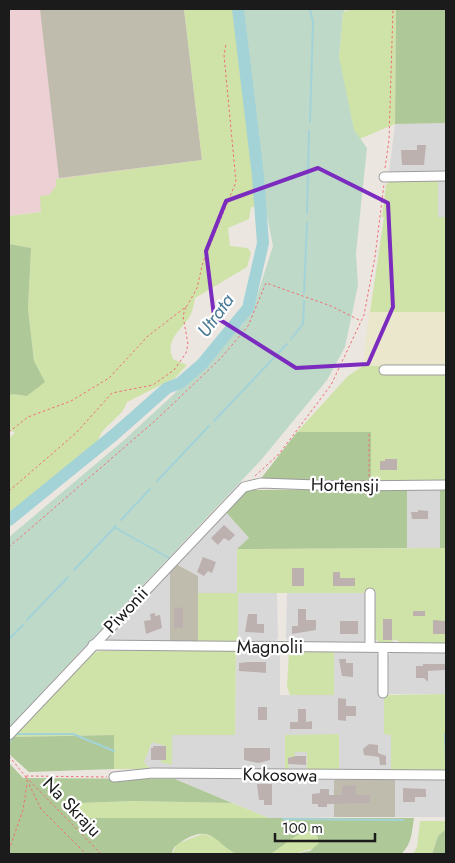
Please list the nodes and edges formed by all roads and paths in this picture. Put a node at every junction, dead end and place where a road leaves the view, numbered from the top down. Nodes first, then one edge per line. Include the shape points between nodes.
1 (393, 9) edge
2 (226, 44) dead end
3 (446, 176) edge
4 (384, 177) junction
5 (187, 306) junction
6 (361, 321) junction
7 (384, 370) dead end
8 (446, 370) edge
9 (9, 432) edge
10 (369, 434) dead end
11 (446, 484) edge
12 (369, 486) junction
13 (244, 487) junction
14 (9, 491) edge
15 (9, 547) edge
16 (370, 593) dead end
17 (93, 645) junction
18 (370, 647) junction
19 (383, 648) junction
20 (446, 648) edge
21 (383, 693) dead end
22 (9, 735) edge
23 (9, 756) edge
24 (446, 775) edge
25 (25, 776) junction
26 (114, 776) joint
27 (27, 784) junction
28 (9, 850) edge
29 (86, 854) edge
30 (101, 854) edge

1 - 4 path via 389,140
2 - 5 path via 224,55 236,182 203,262 197,288
3 - 4 street
4 - 6 path via 375,257
5 - 9 path via 148,336 109,378 71,401 28,417
5 - 14 path via 184,316 188,344 186,353 174,370 153,385 112,393 76,433
6 - 13 path via 331,385 279,454
6 - 15 path via 266,282 248,326 221,358 142,432
7 - 8 street
10 - 12 path
11 - 12 street, Hortensji
12 - 13 street, Hortensji via 261,483
13 - 17 street, Piwonii
16 - 18 street
17 - 18 street, Magnolii
17 - 22 street, Piwonii
18 - 19 street, Magnolii
19 - 20 street, Magnolii
19 - 21 street
23 - 25 path, Na Skraju
24 - 26 street, Kokosowa via 153,773
25 - 26 path
25 - 27 path
25 - 30 path, Na Skraju
27 - 28 path
27 - 29 path via 41,809

